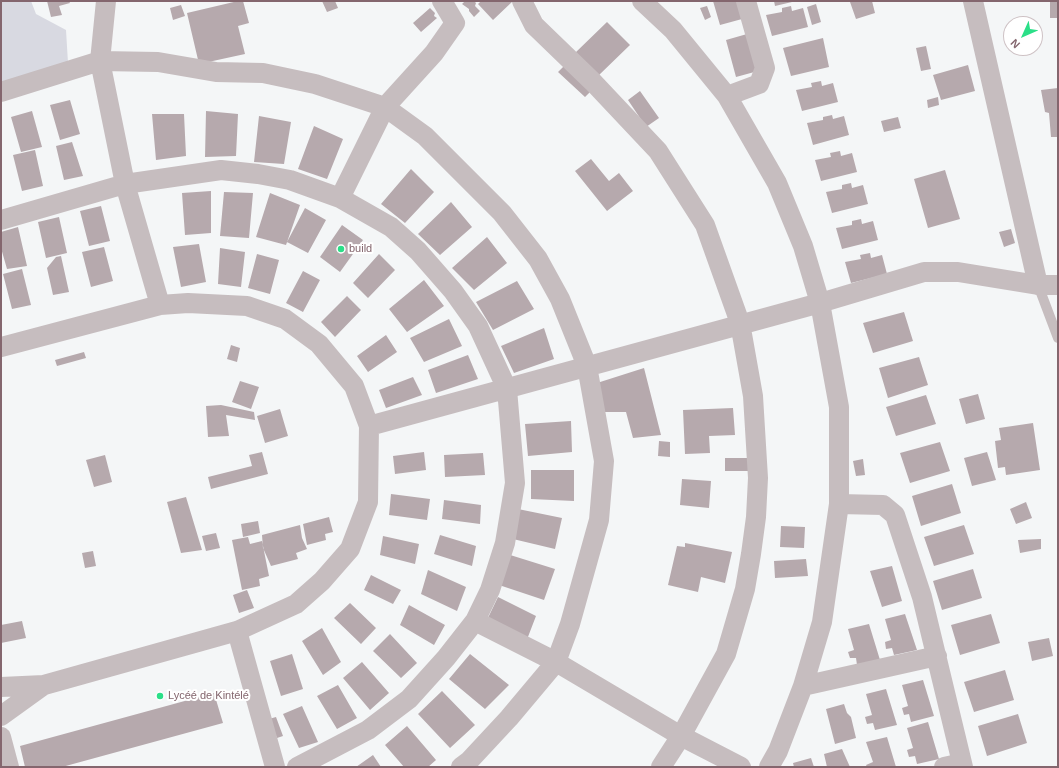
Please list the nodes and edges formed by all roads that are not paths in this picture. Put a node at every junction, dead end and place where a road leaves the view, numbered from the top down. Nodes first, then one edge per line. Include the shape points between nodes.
1 (106, 1) edge
2 (442, 1) edge
3 (522, 1) edge
4 (642, 1) edge
5 (746, 1) edge
6 (973, 1) edge
7 (100, 61) junction
8 (1, 92) edge
9 (727, 96) junction
10 (385, 107) junction
11 (126, 184) junction
12 (340, 198) junction
13 (1, 220) edge
14 (1038, 285) junction
15 (1058, 285) edge
16 (820, 303) junction
17 (160, 306) junction
18 (740, 323) junction
19 (1058, 338) edge
20 (1, 347) edge
21 (587, 366) junction
22 (507, 389) junction
23 (369, 426) junction
24 (839, 504) junction
25 (475, 620) junction
26 (237, 632) junction
27 (937, 656) junction
28 (556, 662) junction
29 (44, 685) junction
30 (803, 686) junction
31 (1, 687) edge
32 (1, 716) edge
33 (681, 736) junction
34 (1, 737) edge
35 (956, 766) edge
36 (9, 767) edge
37 (275, 767) edge
38 (297, 767) edge
39 (461, 767) edge
40 (661, 767) edge
41 (741, 767) edge
42 (769, 767) edge

1 - 7 street
2 - 10 street via 455,23 434,53
3 - 18 street via 534,25 593,82 658,151 705,225
4 - 9 street via 673,30
5 - 9 street via 765,68 759,84
6 - 14 street
7 - 8 street
7 - 10 street via 158,62 216,72 263,73 315,84
7 - 11 street
9 - 16 street via 777,183 803,246
10 - 12 street
10 - 21 street via 425,136 466,176 502,213 534,253 560,299
11 - 12 street via 222,170 290,180
11 - 13 street
11 - 17 street
12 - 22 street via 391,227 418,251 453,291 478,326
14 - 15 street
14 - 16 street via 958,272 924,272
14 - 19 lane
16 - 18 street
16 - 24 street via 839,407
17 - 20 street
17 - 23 street via 188,303 247,306 285,319 319,344 354,386
18 - 21 street
18 - 33 street via 753,396 758,478 751,554 745,589 726,654
21 - 22 street
21 - 28 street via 604,461 599,520 570,624
22 - 23 street
22 - 25 street via 515,483 505,543 490,590
23 - 26 street via 368,502 350,549 322,581 296,604
24 - 27 street via 883,505 895,515 922,597
24 - 30 street via 822,622
25 - 28 street
25 - 38 street via 446,658 409,699 368,730
26 - 29 street
26 - 37 street
27 - 30 street
27 - 35 street
28 - 33 street
28 - 39 street via 509,718
29 - 31 street
29 - 32 street
30 - 42 street
33 - 40 street
33 - 41 street
34 - 36 street

